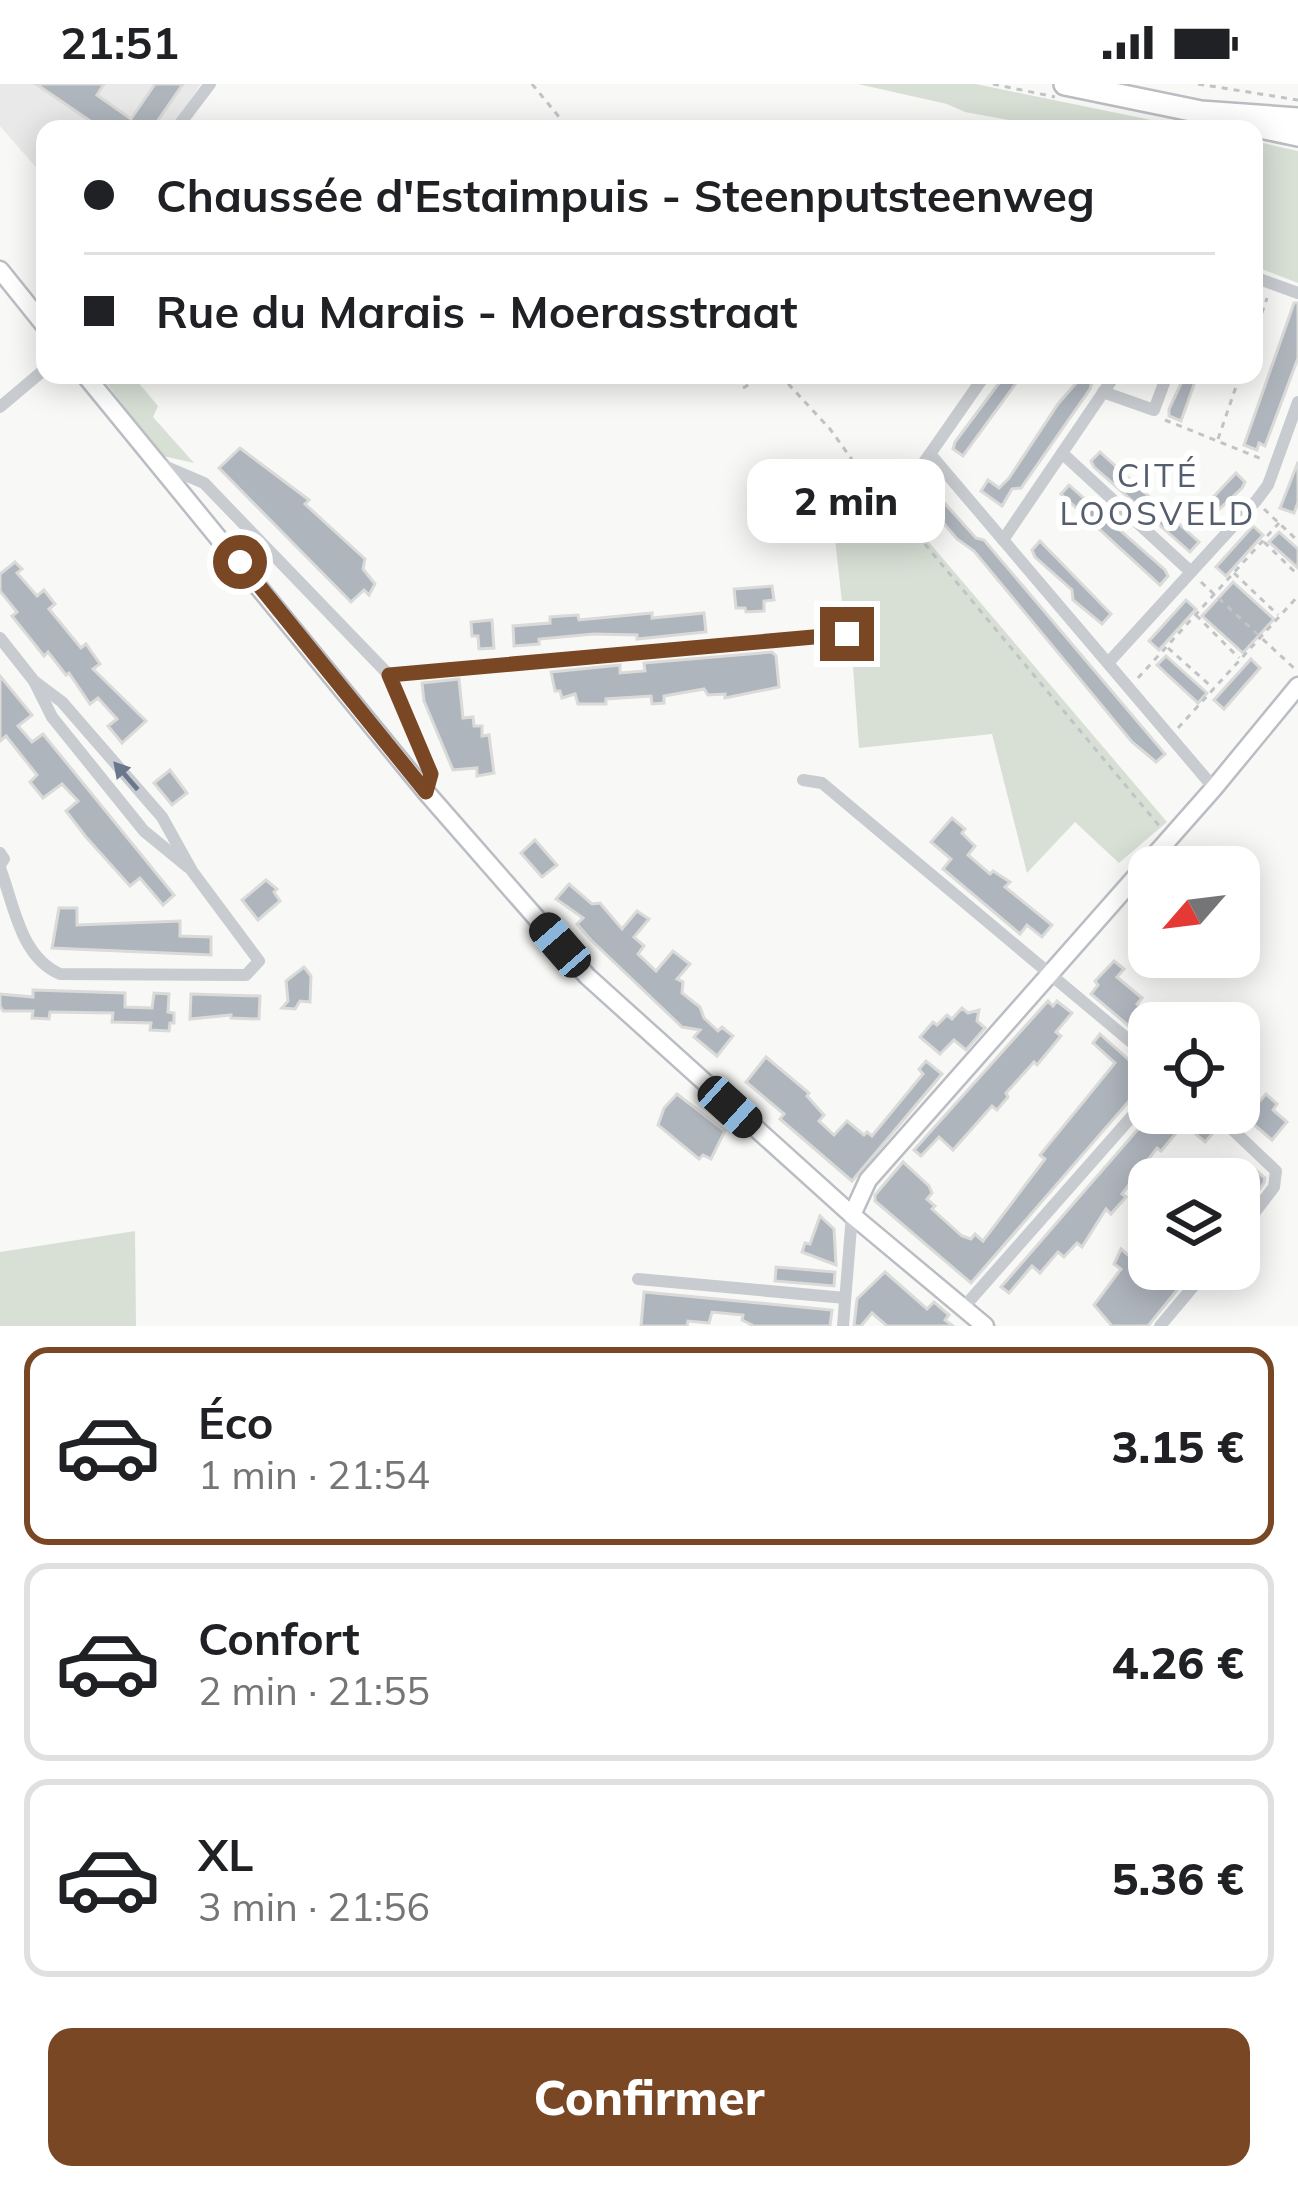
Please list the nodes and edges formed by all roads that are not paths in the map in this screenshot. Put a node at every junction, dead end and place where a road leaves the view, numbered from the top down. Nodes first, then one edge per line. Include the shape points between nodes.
1 (211, 84) edge
2 (1065, 84) edge
3 (1201, 112) junction
4 (1298, 119) edge
5 (183, 120) edge
6 (1235, 120) edge
7 (1263, 127) edge
8 (1298, 135) edge
9 (0, 270) edge
10 (1263, 280) edge
11 (1298, 293) edge
12 (36, 315) edge
13 (36, 377) edge
14 (92, 384) edge
15 (979, 384) edge
16 (1109, 384) edge
17 (1164, 384) edge
18 (1103, 392) junction
19 (1298, 402) edge
20 (0, 407) edge
21 (1062, 453) junction
22 (930, 454) junction
23 (160, 465) junction
24 (909, 484) road end
25 (1003, 539) junction
26 (1191, 572) junction
27 (847, 634) dead end
28 (0, 638) edge
29 (1108, 663) junction
30 (389, 675) junction
31 (34, 681) junction
32 (1298, 686) edge
33 (803, 780) dead end
34 (1214, 788) junction
35 (426, 792) junction
36 (0, 853) edge
37 (0, 866) edge
38 (192, 871) junction
39 (1048, 975) junction
40 (1128, 1041) edge
41 (1128, 1120) edge
42 (1239, 1134) edge
43 (1260, 1207) edge
44 (852, 1215) junction
45 (638, 1279) dead end
46 (1190, 1290) edge
47 (845, 1298) junction
48 (964, 1307) junction
49 (842, 1326) edge
50 (986, 1326) edge
51 (1160, 1326) edge

1 - 5 street
2 - 3 highway
3 - 4 highway
3 - 6 highway
7 - 8 highway
9 - 12 main road
10 - 11 street
13 - 20 street
14 - 23 main road
15 - 22 street
16 - 18 street
17 - 18 street via 1154,410
18 - 21 street
19 - 26 street via 1256,501
21 - 25 street
21 - 26 street
22 - 24 street
22 - 25 street
23 - 30 street via 215,493
23 - 35 main road
25 - 29 street
26 - 29 street
27 - 30 street
28 - 31 street
29 - 34 street
30 - 35 street via 431,774
38 -> 31 street via 162,817
31 - 38 street via 52,717 144,831
32 - 34 main road
33 - 39 street via 822,783
34 - 39 main road
35 - 44 main road via 587,976
36 - 37 street
37 - 38 street via 28,945 60,974 246,975 259,961
39 - 40 street
39 - 44 main road via 868,1180
41 - 48 street
42 - 43 street via 1277,1176
44 - 47 street
44 - 48 main road
45 - 47 street
46 - 51 street
47 - 49 street
48 - 50 main road

